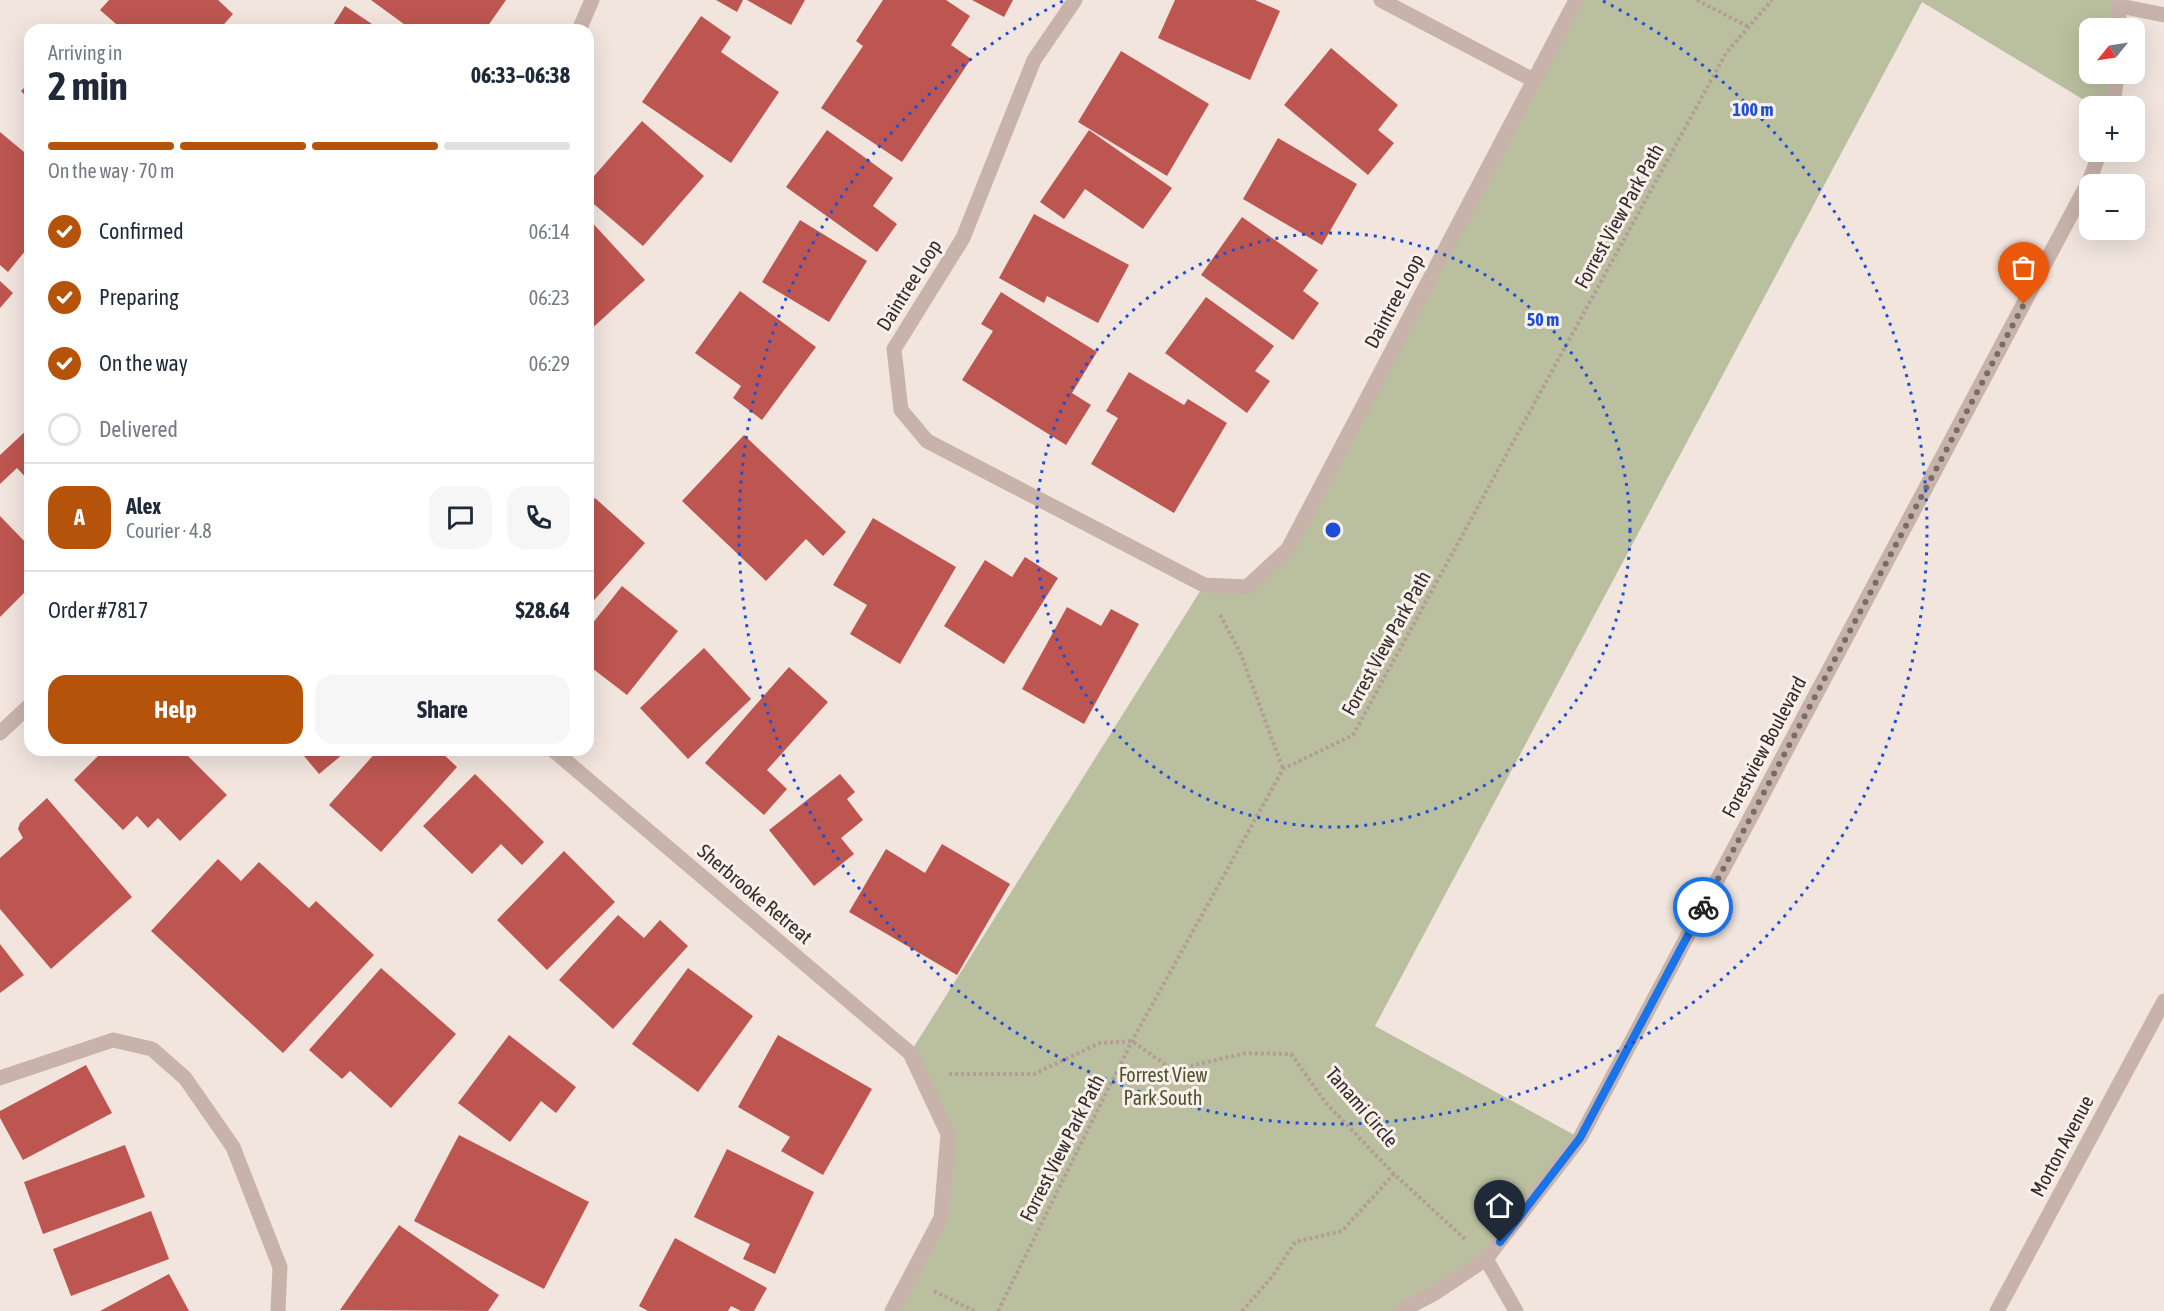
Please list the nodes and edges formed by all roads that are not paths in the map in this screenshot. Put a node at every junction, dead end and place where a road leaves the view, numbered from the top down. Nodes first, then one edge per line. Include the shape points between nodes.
1 (592, 0) edge
2 (1075, 0) edge
3 (1381, 0) edge
4 (1576, 0) edge
5 (2119, 3) edge
6 (2164, 15) edge
7 (582, 24) edge
8 (1533, 80) junction
9 (2096, 162) edge
10 (24, 711) edge
11 (0, 734) edge
12 (561, 756) edge
13 (2164, 1001) edge
14 (0, 1078) edge
15 (1486, 1259) junction
16 (278, 1311) edge
17 (892, 1311) edge
18 (1401, 1311) edge
19 (1516, 1311) edge
20 (1997, 1311) edge

1 - 7 street
2 - 8 street, Daintree Loop via 1034,60 963,238 894,349 901,410 927,441 1204,585 1247,587 1288,549
3 - 8 street
4 - 8 street, Daintree Loop
5 - 6 street
9 - 15 street, Forestview Boulevard via 1580,1138
10 - 11 street
12 - 17 street, Sherbrooke Retreat via 910,1053 948,1134 941,1218
13 - 20 street, Morton Avenue
14 - 16 street via 113,1040 152,1049 185,1078 234,1147 280,1267
15 - 18 street, Forestview Boulevard
15 - 19 street

